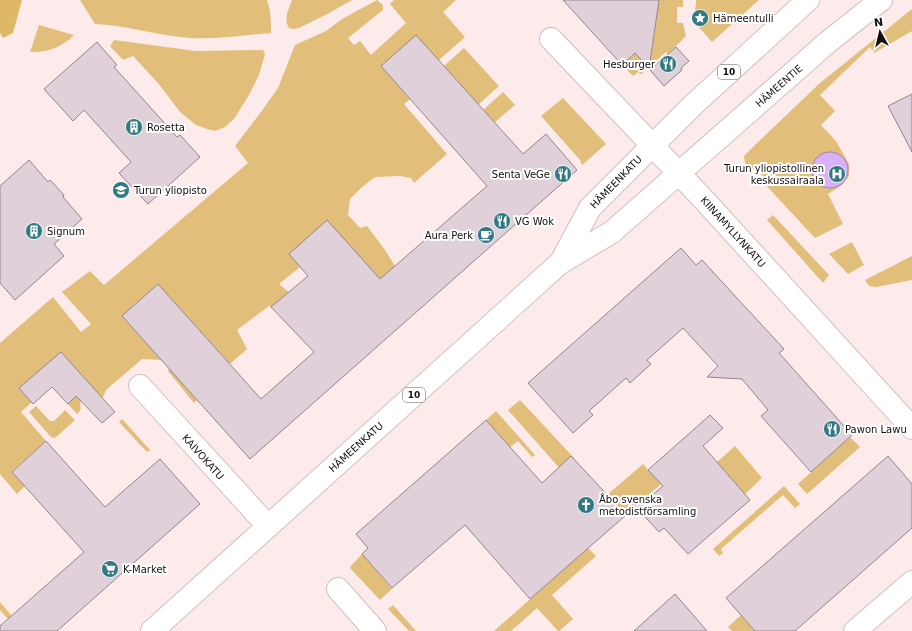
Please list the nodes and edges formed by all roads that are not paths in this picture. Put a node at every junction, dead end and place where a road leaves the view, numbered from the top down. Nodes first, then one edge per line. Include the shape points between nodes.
1 (808, 0) edge
2 (881, 0) edge
3 (551, 39) dead end
4 (652, 145) junction
5 (679, 173) junction
6 (560, 263) junction
7 (140, 386) dead end
8 (912, 428) edge
9 (268, 526) junction
10 (912, 582) edge
11 (338, 589) dead end
12 (152, 631) edge
13 (375, 631) edge
14 (855, 631) edge

1 - 4 main road, 10
2 - 5 main road, HÄMEENTIE / 10 via 828,42
3 - 4 main road, KIINAMYLLYNKATU
4 - 5 main road, KIINAMYLLYNKATU
4 - 6 main road, HÄMEENKATU / 10 via 590,208
5 - 6 main road, HÄMEENKATU / 10 via 612,232
5 - 8 main road, KIINAMYLLYNKATU
6 - 9 main road, HÄMEENKATU / 10
7 - 9 main road, KAIVOKATU
9 - 12 main road, HÄMEENKATU / 10
10 - 14 main road
11 - 13 main road

